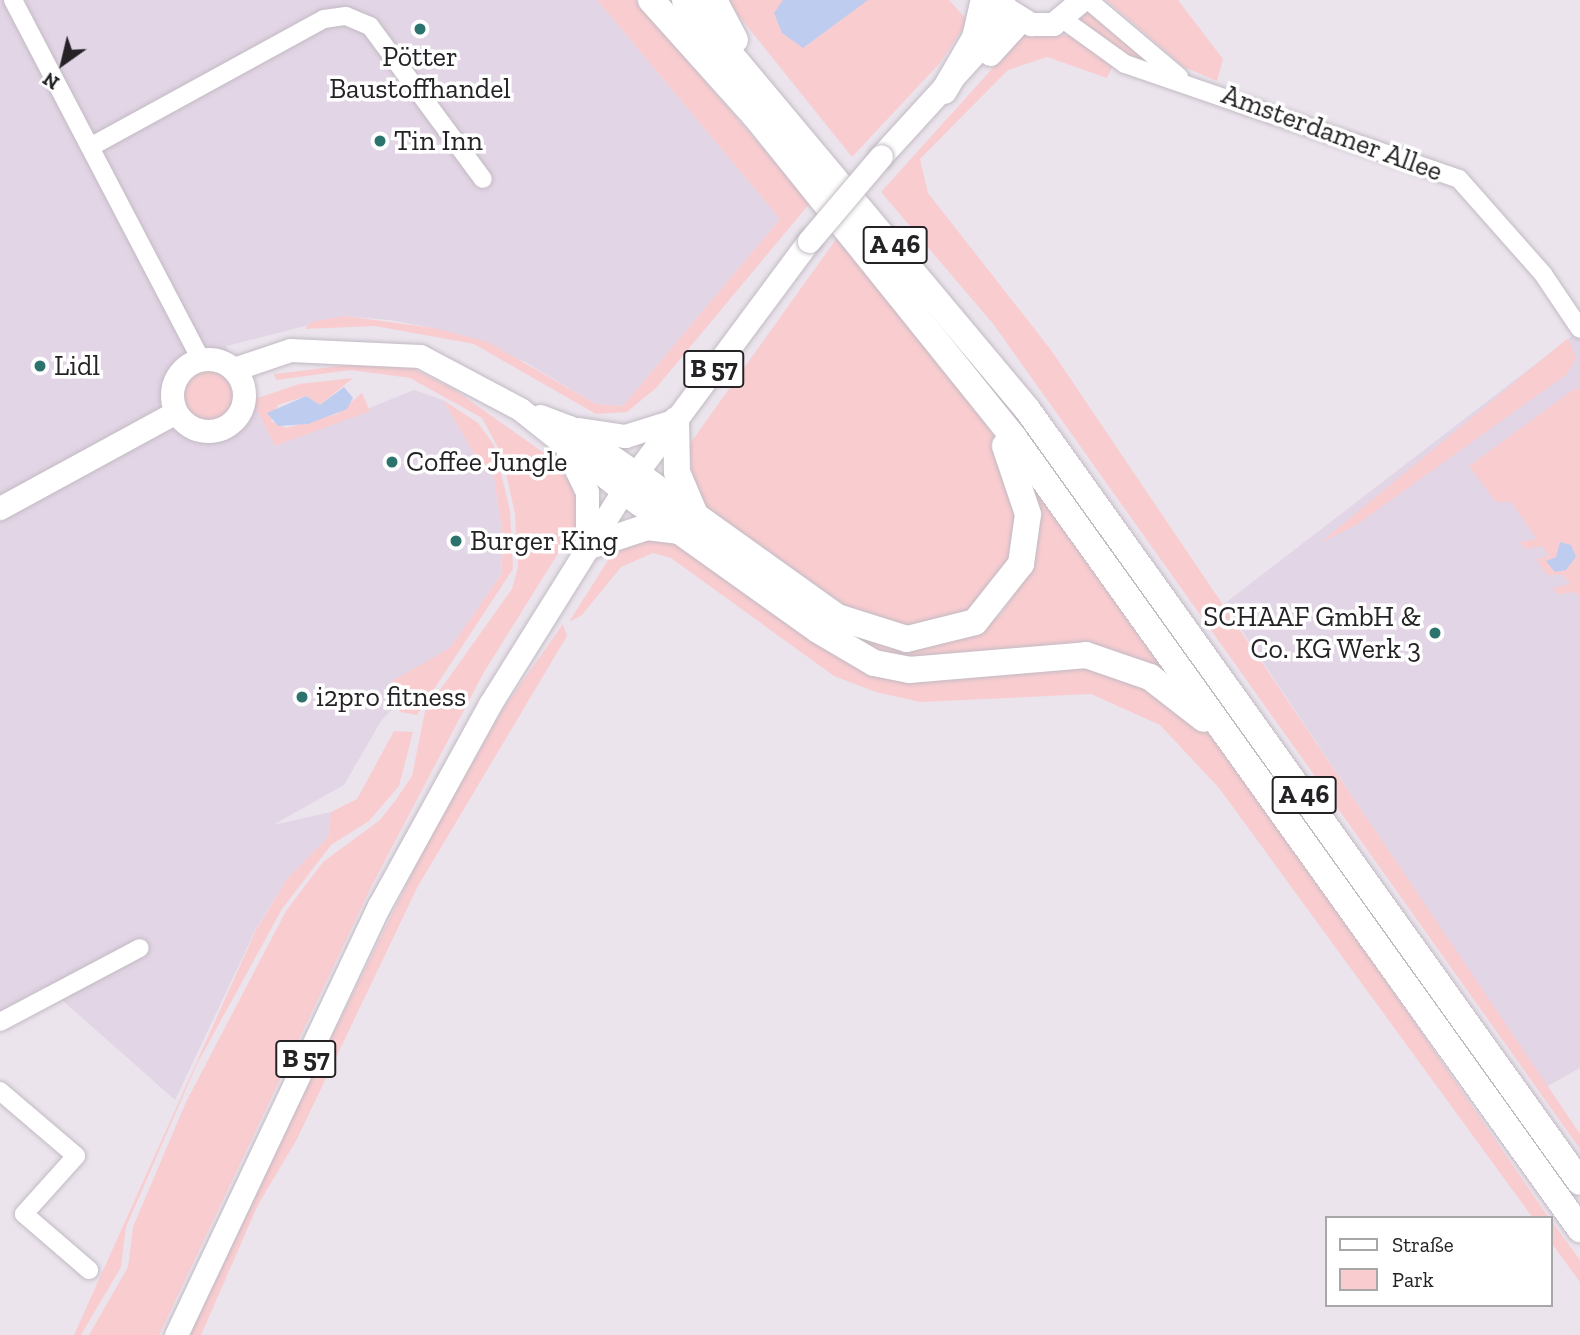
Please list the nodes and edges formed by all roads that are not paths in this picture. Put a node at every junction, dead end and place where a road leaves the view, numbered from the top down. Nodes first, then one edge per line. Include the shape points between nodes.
1 (13, 0) edge
2 (651, 0) edge
3 (685, 0) edge
4 (714, 0) edge
5 (1082, 0) edge
6 (1088, 0) edge
7 (1003, 6) edge
8 (1064, 20) junction
9 (1182, 80) junction
10 (761, 84) junction
11 (944, 91) junction
12 (92, 146) junction
13 (483, 179) dead end
14 (1580, 329) edge
15 (945, 349) junction
16 (201, 359) junction
17 (238, 377) junction
18 (176, 412) junction
19 (676, 420) junction
20 (565, 435) junction
21 (630, 482) junction
22 (0, 508) edge
23 (690, 526) junction
24 (587, 547) junction
25 (1280, 810) junction
26 (140, 948) dead end
27 (0, 1022) edge
28 (0, 1091) edge
29 (1580, 1182) edge
30 (1580, 1229) edge
31 (89, 1270) dead end
32 (176, 1335) edge

1 - 12 street
2 - 15 highway, A 46
3 - 10 highway, A 46
4 - 10 highway
5 - 8 main road
6 - 9 street, Amsterdamer Allee
7 - 8 main road via 1042,26
7 - 11 highway via 975,38
7 - 11 main road, B 57 via 976,68
8 - 9 street, Amsterdamer Allee via 1125,64
9 - 14 street, Amsterdamer Allee via 1459,179 1543,274
10 - 29 highway, A 46 via 1074,471
11 - 19 main road, B 57, bridge via 809,241
12 - 13 street via 324,19 346,16 370,26
12 - 16 street
15 - 23 highway via 1001,437 1023,483 1028,514 1021,565 975,622 907,639 858,628
15 - 25 highway, A 46
16 - 17 main road
16 - 18 main road via 175,381
17 - 18 main road via 238,417 218,430 194,429
17 - 20 main road via 335,349 420,356
18 - 22 main road
19 - 20 main road via 625,436
19 - 21 main road, B 57
19 - 23 highway via 677,472
20 - 21 main road
20 - 24 main road via 587,492
21 - 23 highway
21 - 24 main road, B 57
23 - 24 highway via 647,527
23 - 25 highway, A 46 via 818,630 891,668 1054,653 1125,664 1190,702
24 - 32 main road, B 57 via 490,704 379,906
25 - 30 highway, A 46
26 - 27 street
28 - 31 street via 76,1157 24,1214

